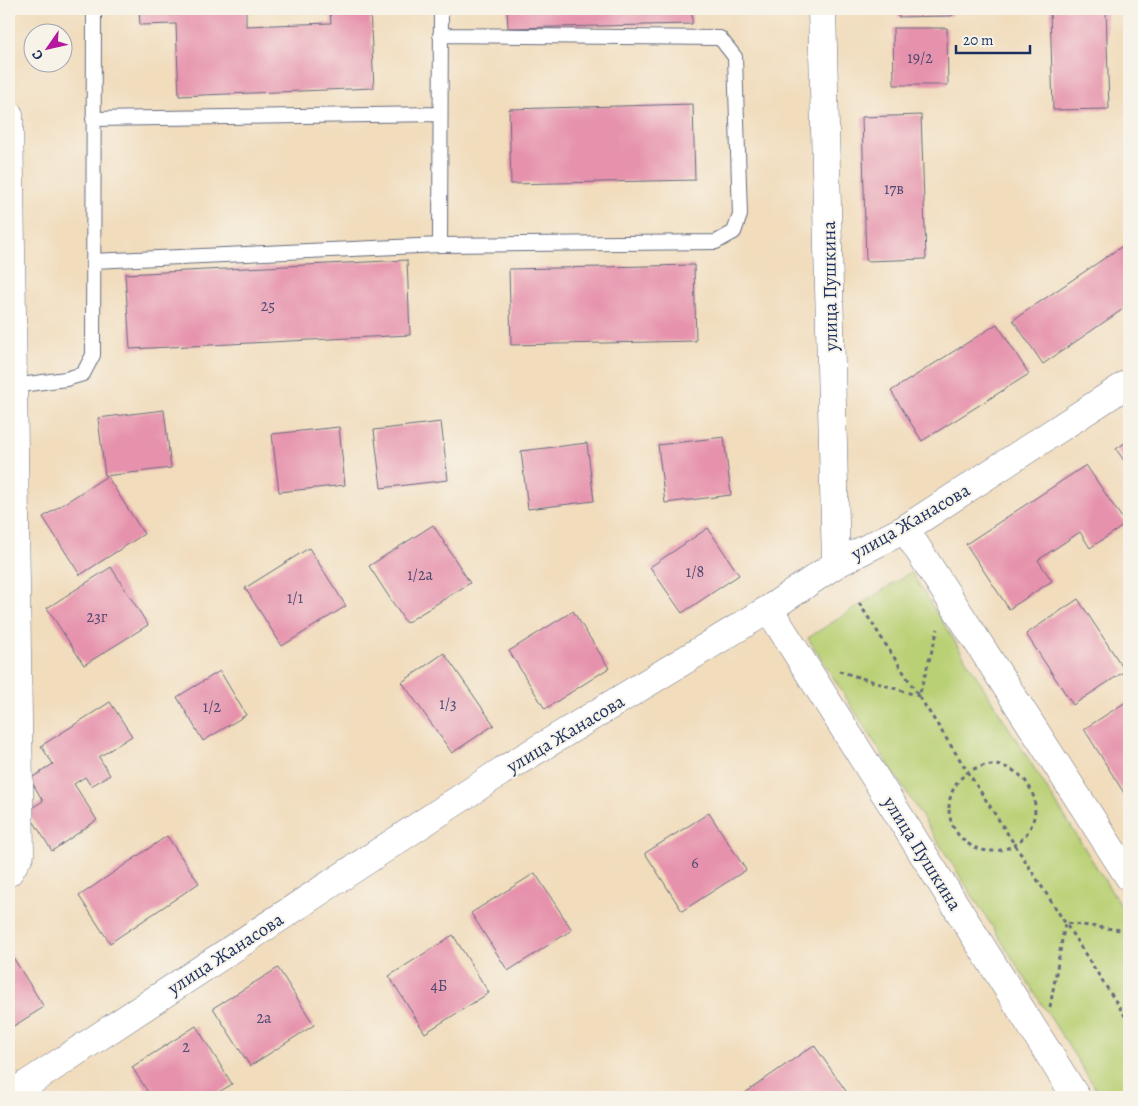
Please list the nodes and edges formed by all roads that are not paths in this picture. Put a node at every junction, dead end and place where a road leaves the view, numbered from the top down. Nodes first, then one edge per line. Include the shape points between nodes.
1 (94, 9) edge
2 (440, 9) edge
3 (822, 9) edge
4 (440, 35) junction
5 (9, 114) edge
6 (440, 114) junction
7 (93, 119) junction
8 (440, 245) junction
9 (93, 261) junction
10 (1129, 383) edge
11 (13, 386) junction
12 (905, 529) junction
13 (836, 564) junction
14 (769, 609) junction
15 (9, 872) edge
16 (1129, 877) edge
17 (9, 1096) edge
18 (1076, 1097) edge

1 - 7 lane
2 - 4 lane
3 - 13 street, улица Пушкина
4 - 6 lane
4 - 8 lane via 720,38 735,57 740,215 734,232 716,242
5 - 11 street
6 - 7 lane
6 - 8 lane
7 - 9 lane
8 - 9 lane
9 - 11 lane via 93,355 83,374
10 - 12 street, улица Жанасова
11 - 15 street via 20,854
12 - 13 street, улица Жанасова
12 - 16 street
13 - 14 street, улица Жанасова
14 - 17 street, улица Жанасова via 502,771
14 - 18 street, улица Пушкина

